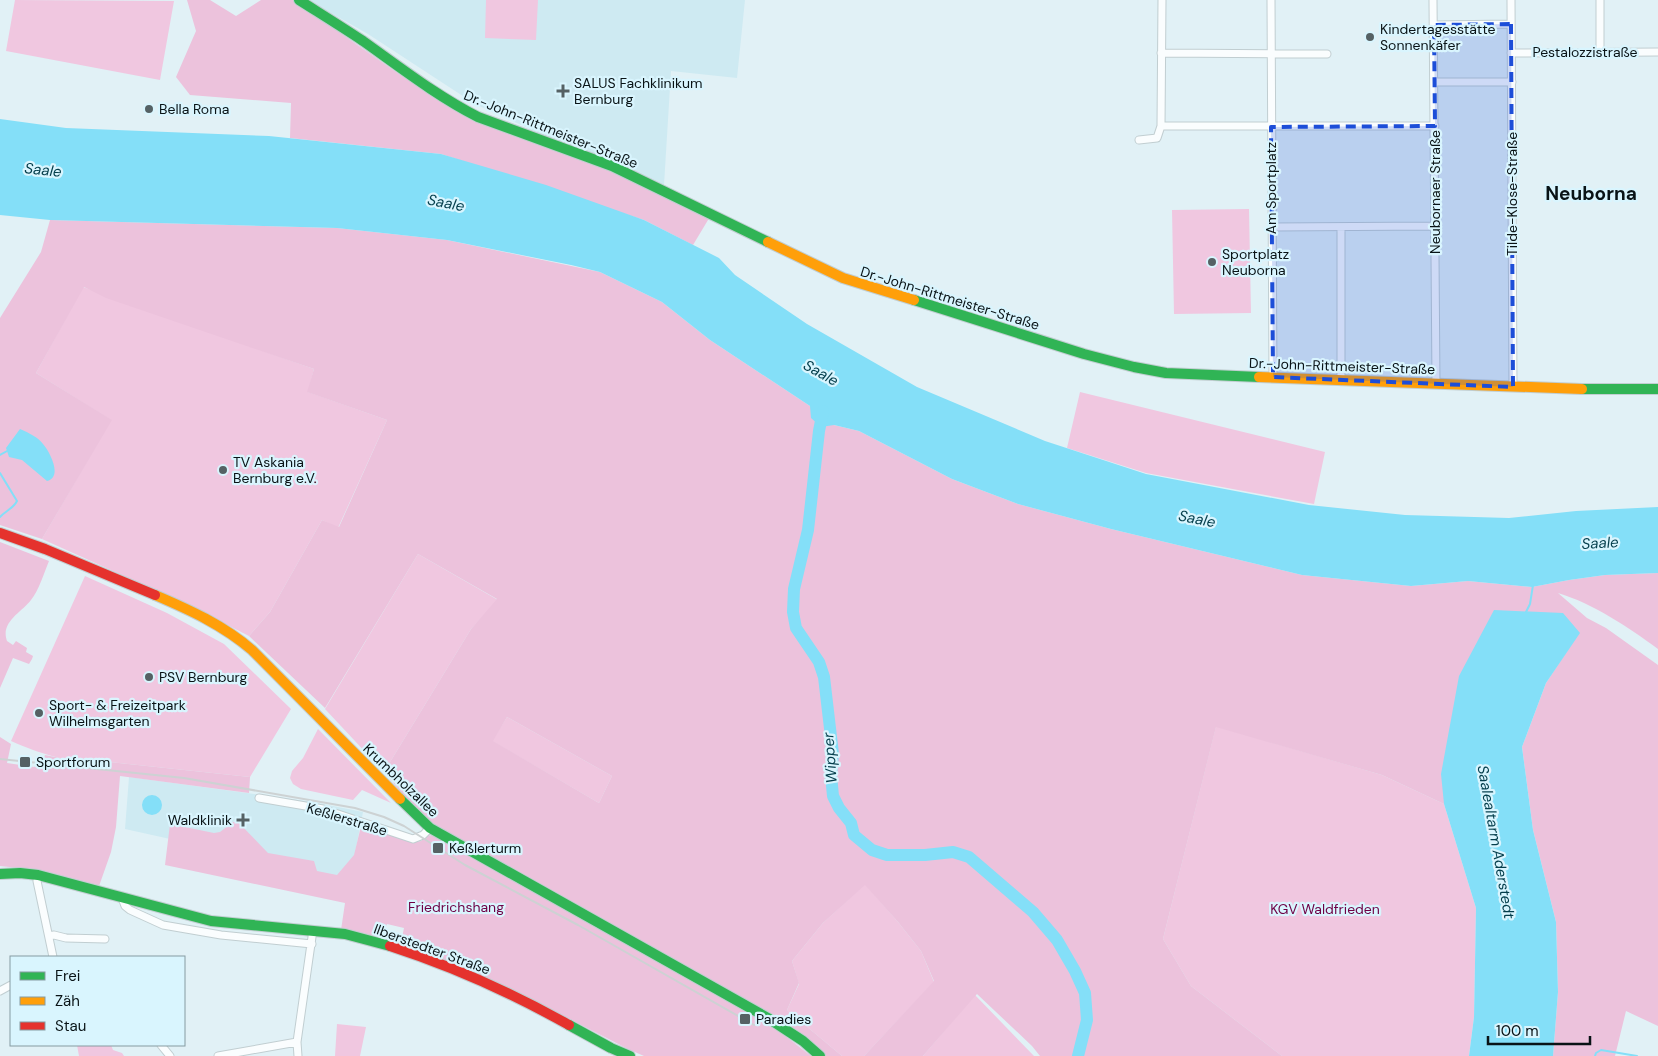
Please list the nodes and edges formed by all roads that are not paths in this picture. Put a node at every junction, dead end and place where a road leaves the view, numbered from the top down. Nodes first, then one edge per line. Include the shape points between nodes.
1 (299, 0) edge
2 (1162, 0) edge
3 (1271, 0) edge
4 (1433, 0) edge
5 (1511, 0) edge
6 (1600, 0) edge
7 (1511, 24) junction
8 (1434, 25) junction
9 (1600, 52) junction
10 (1658, 52) edge
11 (1161, 53) junction
12 (1511, 53) junction
13 (1271, 54) junction
14 (1327, 54) dead end
15 (1434, 82) junction
16 (1512, 82) junction
17 (1161, 126) junction
18 (1435, 126) junction
19 (1271, 127) junction
20 (1139, 140) dead end
21 (1436, 226) junction
22 (1272, 227) junction
23 (1341, 227) junction
24 (1273, 377) junction
25 (1341, 380) junction
26 (1436, 384) junction
27 (1513, 387) junction
28 (1658, 389) edge
29 (0, 534) edge
30 (259, 798) dead end
31 (430, 828) junction
32 (0, 874) edge
33 (38, 875) junction
34 (122, 898) junction
35 (313, 930) junction
36 (49, 936) junction
37 (106, 939) dead end
38 (312, 944) junction
39 (54, 956) edge
40 (297, 1042) junction
41 (162, 1046) edge
42 (170, 1056) edge
43 (218, 1056) edge
44 (298, 1056) edge
45 (630, 1056) edge
46 (820, 1056) edge

1 - 24 street, Dr.-John-Rittmeister-Straße via 468,112 626,172 843,278 1118,364 1166,373
2 - 11 street
3 - 13 street, Am Sportplatz
4 - 8 street, Neubornaer Straße
5 - 7 street, Tilde-Klose-Straße
6 - 9 street
7 - 8 street
7 - 12 street, Tilde-Klose-Straße
8 - 15 street, Neubornaer Straße
9 - 10 street, Pestalozzistraße
9 - 12 street, Pestalozzistraße
11 - 13 street
11 - 17 street
12 - 16 street, Tilde-Klose-Straße
13 - 14 street
13 - 19 street, Am Sportplatz
15 - 16 street
15 - 18 street, Neubornaer Straße
16 - 27 street, Tilde-Klose-Straße
17 - 19 street
17 - 20 street via 1157,138
18 - 19 street
18 - 21 street, Neubornaer Straße
19 - 22 street, Am Sportplatz
21 - 23 street
21 - 26 street, Neubornaer Straße
22 - 23 street
22 - 24 street, Am Sportplatz
23 - 25 street
24 - 25 street, Dr.-John-Rittmeister-Straße
25 - 26 street, Dr.-John-Rittmeister-Straße
26 - 27 street, Dr.-John-Rittmeister-Straße
27 - 28 street, Dr.-John-Rittmeister-Straße
29 - 31 street, Krumbholzallee via 175,604 228,629
30 - 31 street, Keßlerstraße via 323,809 413,839 424,835
31 - 46 street, Krumbholzallee via 768,1018
32 - 33 street, Ilberstedter Straße
33 - 34 street, Ilberstedter Straße
33 - 36 street
34 - 35 street, Ilberstedter Straße via 211,921
34 - 38 street, Ilberstedter Straße via 130,910 162,925 221,936
35 - 38 street
35 - 45 street, Ilberstedter Straße via 345,934 426,958 512,994
36 - 37 street
36 - 39 street
38 - 40 street
40 - 43 street
40 - 44 street
41 - 42 street

